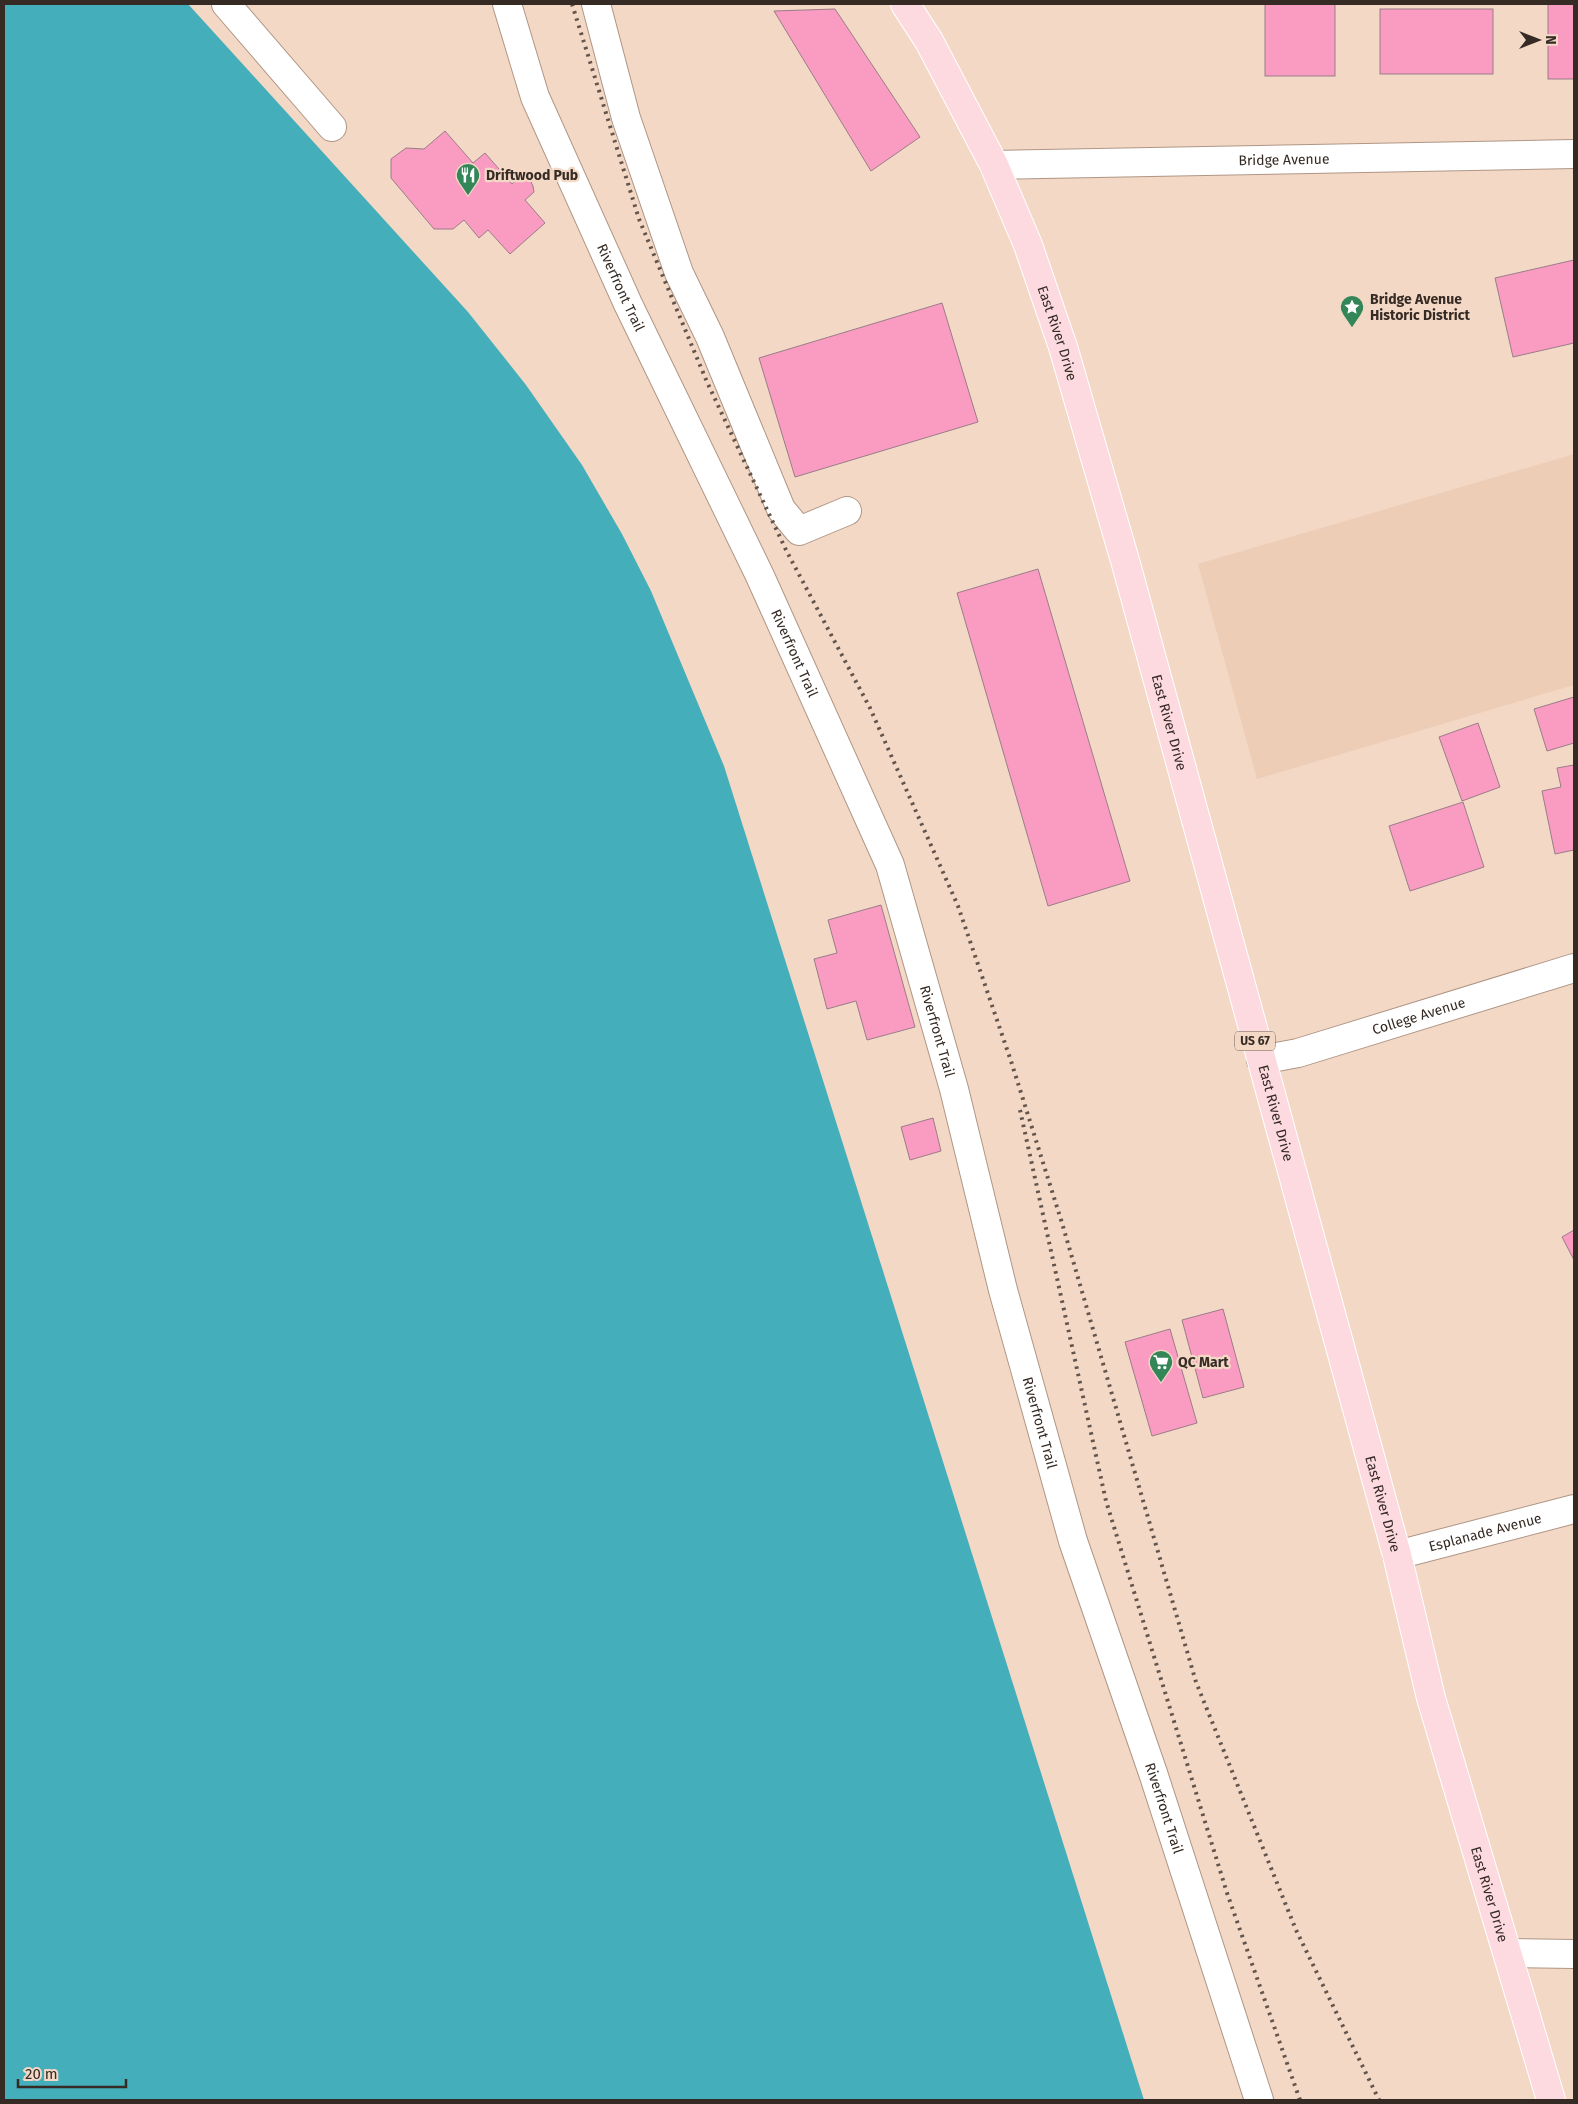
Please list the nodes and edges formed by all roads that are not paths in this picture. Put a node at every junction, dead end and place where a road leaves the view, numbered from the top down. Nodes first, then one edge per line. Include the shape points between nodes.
1 (226, 4) edge
2 (507, 4) edge
3 (596, 4) edge
4 (905, 4) edge
5 (332, 127) dead end
6 (1574, 154) edge
7 (994, 165) junction
8 (847, 510) dead end
9 (1574, 968) edge
10 (1261, 1060) junction
11 (1574, 1509) edge
12 (1396, 1555) junction
13 (1508, 1954) junction
14 (1574, 1954) edge
15 (1259, 2100) edge
16 (1551, 2100) edge

1 - 5 street
2 - 15 street, Riverfront Trail via 534,97 628,304 760,576 890,865 954,1089 1003,1290 1074,1541
3 - 8 street via 626,118 679,273 710,337 781,509 799,531
4 - 7 main road, East River Drive / US 67 via 929,41
6 - 7 street, Bridge Avenue
7 - 10 main road, East River Drive / US 67 via 1028,245 1063,347 1126,564
9 - 10 street, College Avenue via 1307,1050
10 - 12 main road, East River Drive / US 67
11 - 12 street, Esplanade Avenue
12 - 13 main road, East River Drive / US 67 via 1431,1698
13 - 14 street
13 - 16 main road, East River Drive / US 67

